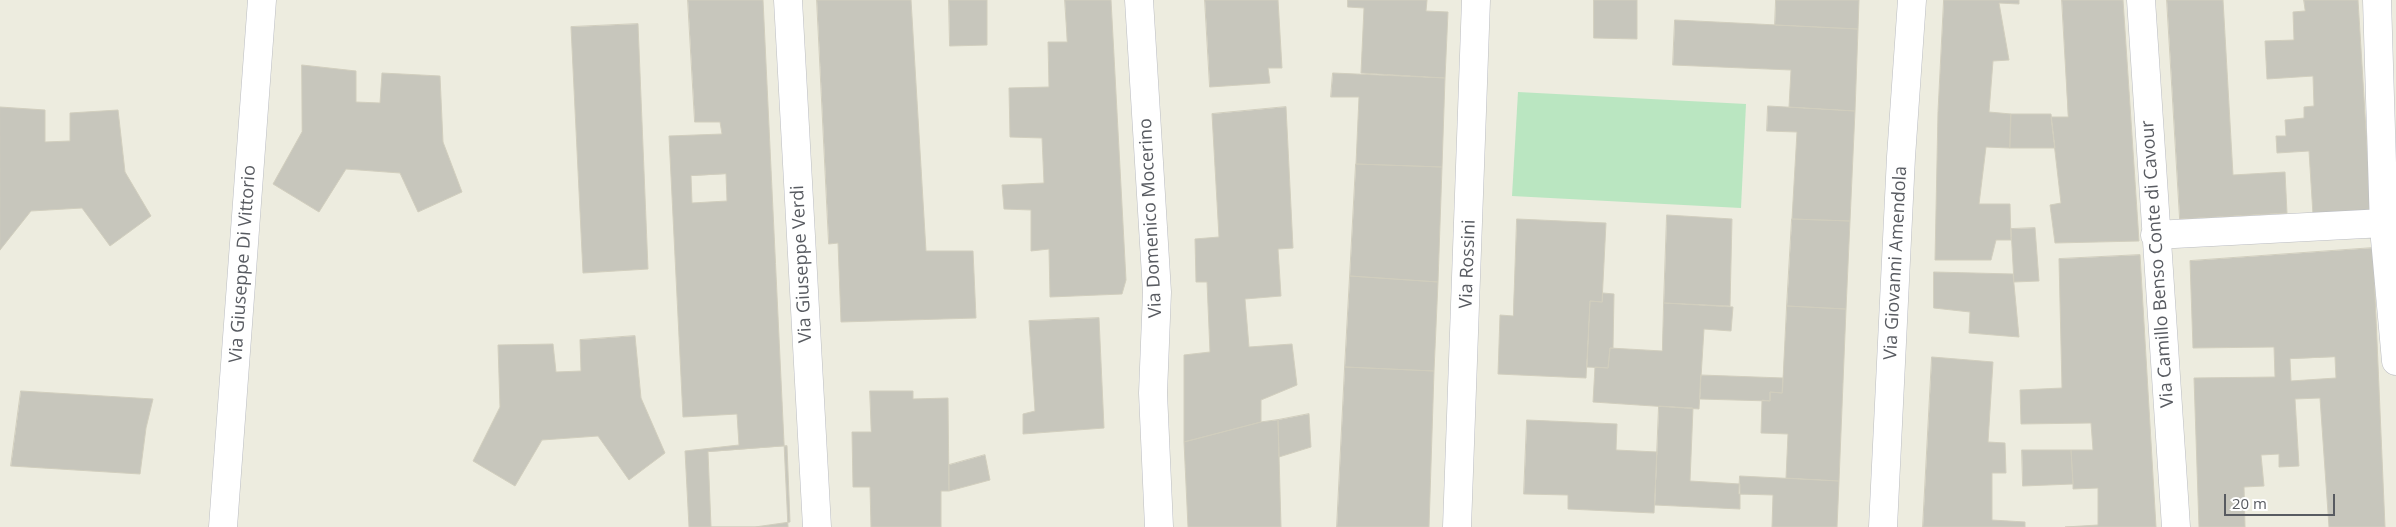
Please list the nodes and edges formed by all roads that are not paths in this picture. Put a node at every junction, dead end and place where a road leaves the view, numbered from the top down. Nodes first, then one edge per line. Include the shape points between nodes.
1 (262, 0) edge
2 (788, 0) edge
3 (1138, 0) edge
4 (1476, 0) edge
5 (1912, 0) edge
6 (2141, 0) edge
7 (2384, 1) edge
8 (2384, 223) junction
9 (2155, 235) junction
10 (2396, 360) edge
11 (222, 527) edge
12 (817, 527) edge
13 (1158, 527) edge
14 (1457, 527) edge
15 (1883, 527) edge
16 (2176, 527) edge

1 - 11 street, Via Giuseppe Di Vittorio
2 - 12 street, Via Giuseppe Verdi
3 - 13 street, Via Domenico Mocerino via 1157,292 1153,393
4 - 14 street, Via Rossini
5 - 15 street, Via Giovanni Amendola
6 - 9 street, Via Camillo Benso Conte di Cavour
7 - 8 street
8 - 9 street
8 - 10 street
9 - 16 street, Via Camillo Benso Conte di Cavour

